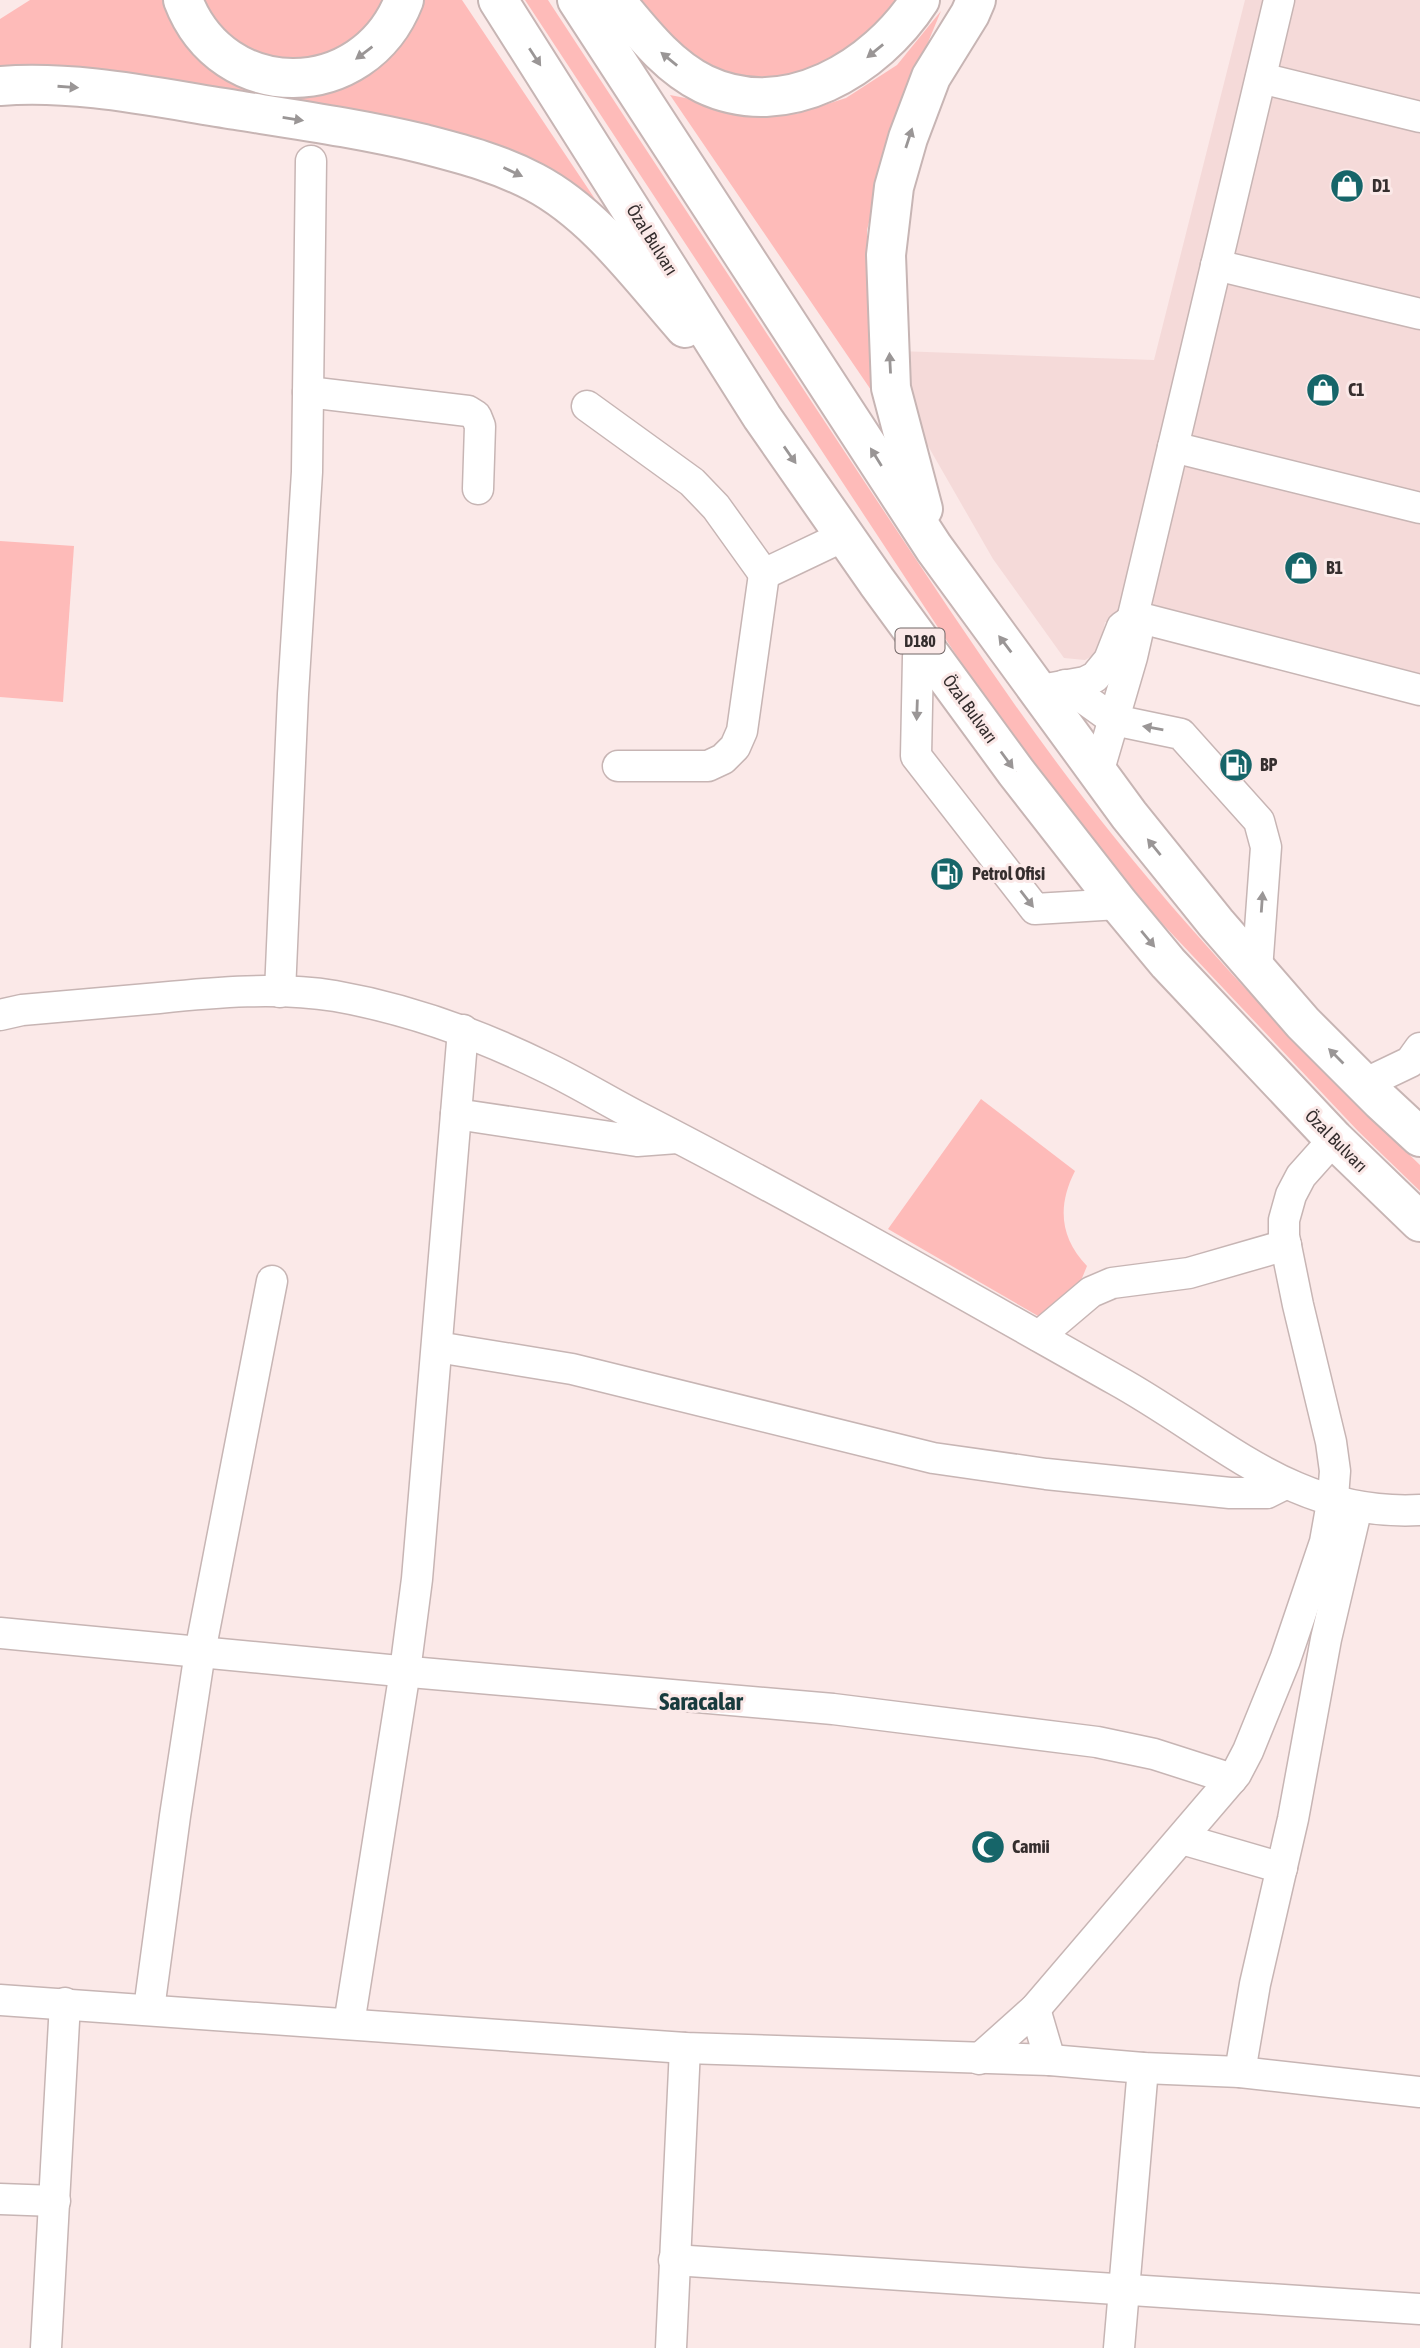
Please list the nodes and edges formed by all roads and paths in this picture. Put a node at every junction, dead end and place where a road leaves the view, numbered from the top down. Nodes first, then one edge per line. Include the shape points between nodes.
1 (183, 0) edge
2 (404, 0) edge
3 (498, 0) edge
4 (577, 0) edge
5 (615, 0) edge
6 (919, 0) edge
7 (976, 0) edge
8 (1279, 0) edge
9 (1261, 78) junction
10 (0, 86) edge
11 (1420, 117) edge
12 (311, 161) dead end
13 (1216, 265) junction
14 (1420, 314) edge
15 (308, 392) junction
16 (587, 406) dead end
17 (762, 416) junction
18 (1173, 447) junction
19 (478, 489) dead end
20 (1420, 508) edge
21 (846, 535) junction
22 (934, 548) junction
23 (764, 574) junction
24 (1133, 618) junction
25 (921, 642) junction
26 (1052, 688) junction
27 (1420, 690) edge
28 (1114, 720) junction
29 (618, 766) dead end
30 (1098, 773) junction
31 (1119, 904) junction
32 (1257, 970) junction
33 (280, 992) junction
34 (0, 1016) edge
35 (463, 1030) junction
36 (1420, 1048) edge
37 (1364, 1084) junction
38 (456, 1114) junction
39 (1420, 1137) edge
40 (678, 1138) junction
41 (1334, 1139) junction
42 (1420, 1222) edge
43 (1286, 1245) junction
44 (272, 1281) dead end
45 (1039, 1336) junction
46 (436, 1347) junction
47 (1285, 1483) junction
48 (1345, 1504) junction
49 (1420, 1510) edge
50 (0, 1633) edge
51 (201, 1652) junction
52 (405, 1671) junction
53 (1232, 1779) junction
54 (1182, 1839) junction
55 (1282, 1868) junction
56 (0, 2000) edge
57 (65, 2004) junction
58 (149, 2009) junction
59 (1035, 2010) junction
60 (349, 2024) junction
61 (685, 2048) junction
62 (979, 2059) junction
63 (1050, 2060) junction
64 (1143, 2068) junction
65 (1240, 2072) junction
66 (1420, 2092) edge
67 (0, 2199) edge
68 (55, 2201) junction
69 (674, 2260) junction
70 (1124, 2289) junction
71 (1420, 2309) edge
72 (46, 2348) edge
73 (671, 2348) edge
74 (1119, 2348) edge

2 -> 1 highway via 383,37 350,64 327,73 284,79 229,60 201,35
3 -> 17 highway, Özal Bulvarı / D180
22 -> 4 highway
6 -> 5 highway via 889,39 828,83 802,92 749,96 726,92 688,74 647,39
22 -> 7 highway via 891,388 886,256 894,187 908,138 931,77
8 - 9 street
9 - 11 street
9 - 13 street
10 -> 17 highway via 111,90 363,129 484,159 535,182 603,235
12 - 15 street
13 - 14 street
13 - 18 street
15 - 19 street via 468,411 480,426
15 - 33 street
16 - 23 street via 692,482
17 -> 21 highway, Özal Bulvarı / D180
18 - 20 street
18 - 24 street
21 - 23 street
21 - 25 highway, Özal Bulvarı / D180
26 -> 22 highway
23 - 29 street via 743,731 735,747 708,766
24 - 26 street via 1122,627 1109,660 1095,677
24 - 27 street
24 - 28 street via 1137,635
25 -> 31 highway, Özal Bulvarı / D180
25 -> 31 street via 916,756 1035,909
26 - 28 street
26 - 30 highway
28 - 30 street
32 -> 28 street via 1266,847 1259,821 1181,734
32 -> 30 highway
31 -> 41 highway, Özal Bulvarı / D180 via 1223,1024
37 -> 32 highway
33 - 34 street via 211,993 22,1010
33 - 35 street via 377,1005
35 - 38 street
35 - 40 street via 547,1068
36 - 37 street via 1410,1062
37 - 39 highway
38 - 40 street via 637,1141
38 - 46 street
40 - 45 street
41 - 42 highway, Özal Bulvarı / D180
41 - 43 street via 1301,1176 1291,1195 1283,1220
43 - 45 street via 1189,1273 1112,1283 1091,1292
43 - 48 street
44 - 51 street
45 - 47 street
46 - 47 street via 583,1372 933,1458 1230,1493 1267,1493
46 - 52 street
47 - 48 street
48 - 49 street via 1372,1510
48 - 53 street via 1325,1542 1248,1751
48 - 55 street via 1331,1619
50 - 51 street
51 - 52 street
51 - 58 street
52 - 53 street via 833,1709 1057,1737 1154,1754
52 - 60 street
53 - 54 street
54 - 55 street
54 - 59 street
55 - 65 street
56 - 57 street
57 - 58 street
57 - 68 street
58 - 60 street
59 - 62 street
59 - 63 street
60 - 61 street
61 - 62 street
61 - 69 street
62 - 63 street
63 - 64 street
64 - 65 street
64 - 70 street
65 - 66 street
67 - 68 street
68 - 72 street
69 - 70 street
69 - 73 street
70 - 71 street
70 - 74 street

